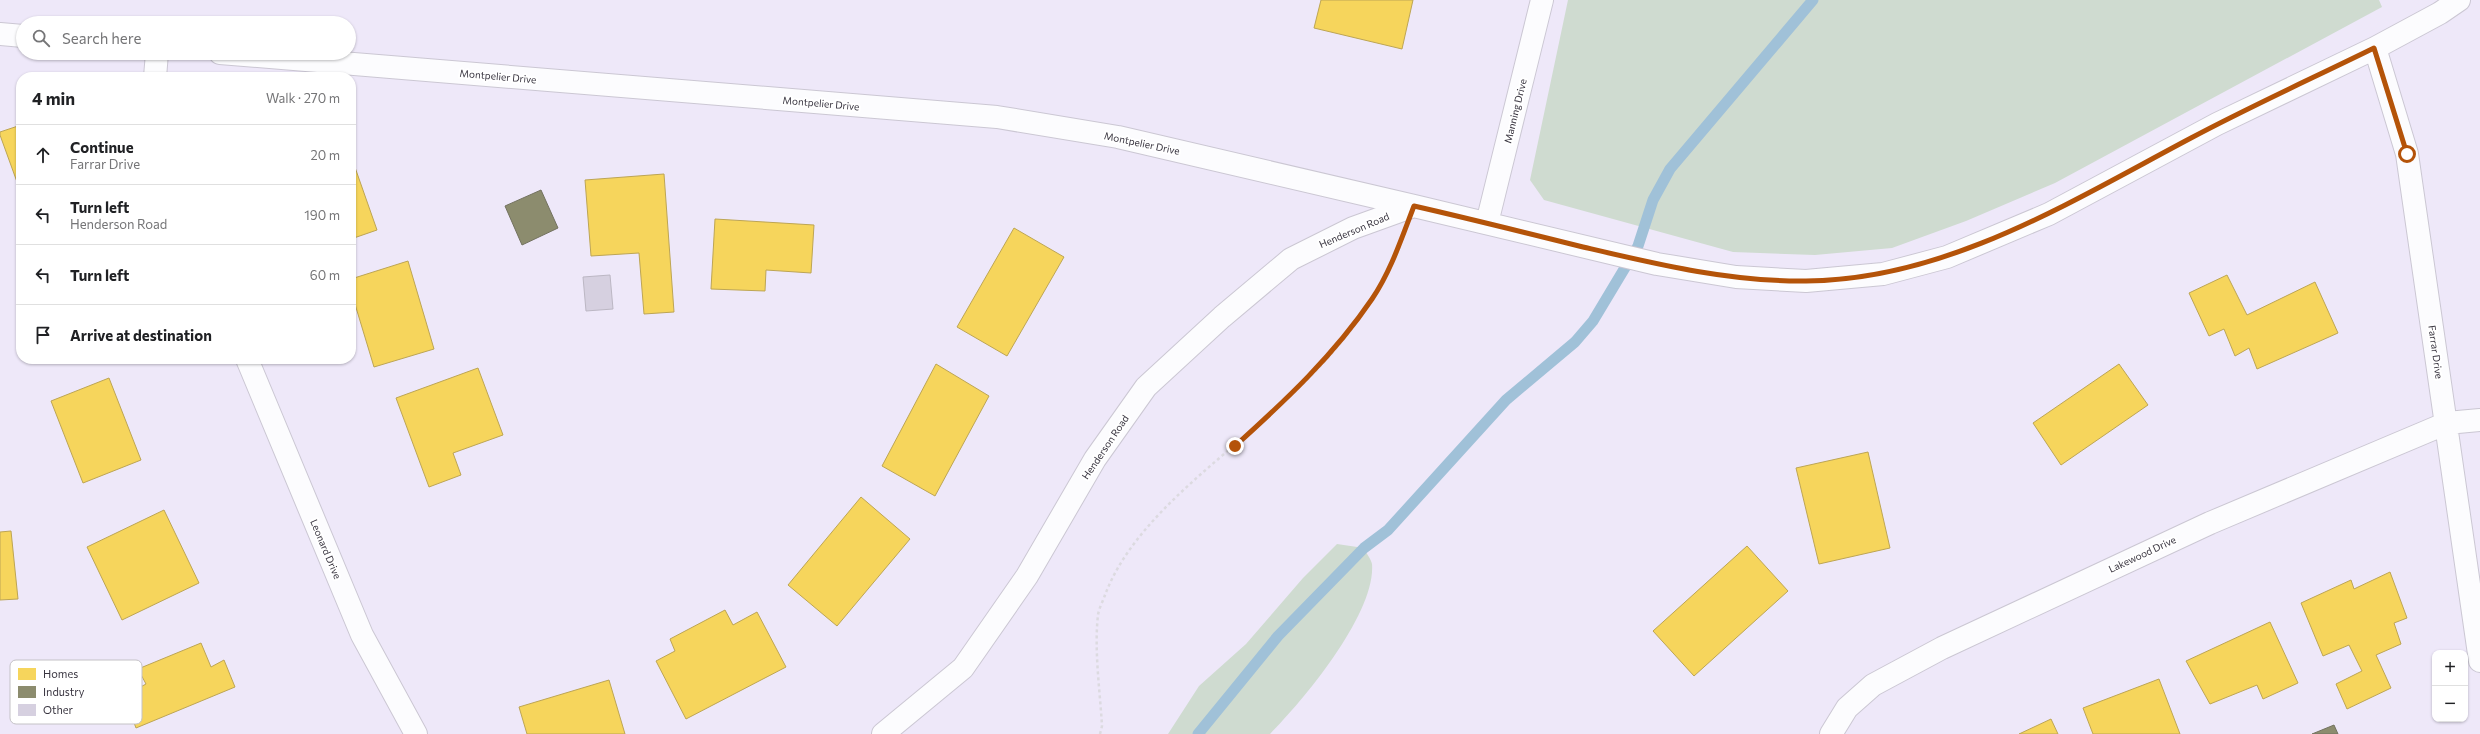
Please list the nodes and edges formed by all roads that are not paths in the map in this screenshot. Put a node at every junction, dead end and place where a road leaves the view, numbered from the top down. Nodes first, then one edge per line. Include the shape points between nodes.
1 (1542, 0) edge
2 (2459, 0) edge
3 (0, 34) edge
4 (16, 35) edge
5 (2374, 48) junction
6 (156, 60) edge
7 (305, 60) edge
8 (155, 72) edge
9 (1414, 206) junction
10 (1487, 223) junction
11 (249, 364) edge
12 (2480, 420) edge
13 (2447, 423) junction
14 (2480, 661) edge
15 (416, 734) edge
16 (883, 734) edge
17 (1831, 734) edge

1 - 10 street, Manning Drive
2 - 5 street
3 - 4 street
5 - 10 street via 2217,124 2049,214 1947,257 1883,274 1806,281 1736,277 1657,264
5 - 13 street, Farrar Drive via 2407,154
6 - 8 street
7 - 9 street, Montpelier Drive via 997,117 1118,137
9 - 10 street
9 - 16 street, Henderson Road via 1353,228 1291,259 1222,317 1146,387 1095,459 1027,576 963,668
11 - 15 street, Leonard Drive via 362,636
12 - 13 street, Lakewood Drive
13 - 14 street, Farrar Drive
13 - 17 street, Lakewood Drive via 2210,523 1942,648 1873,685 1847,708

